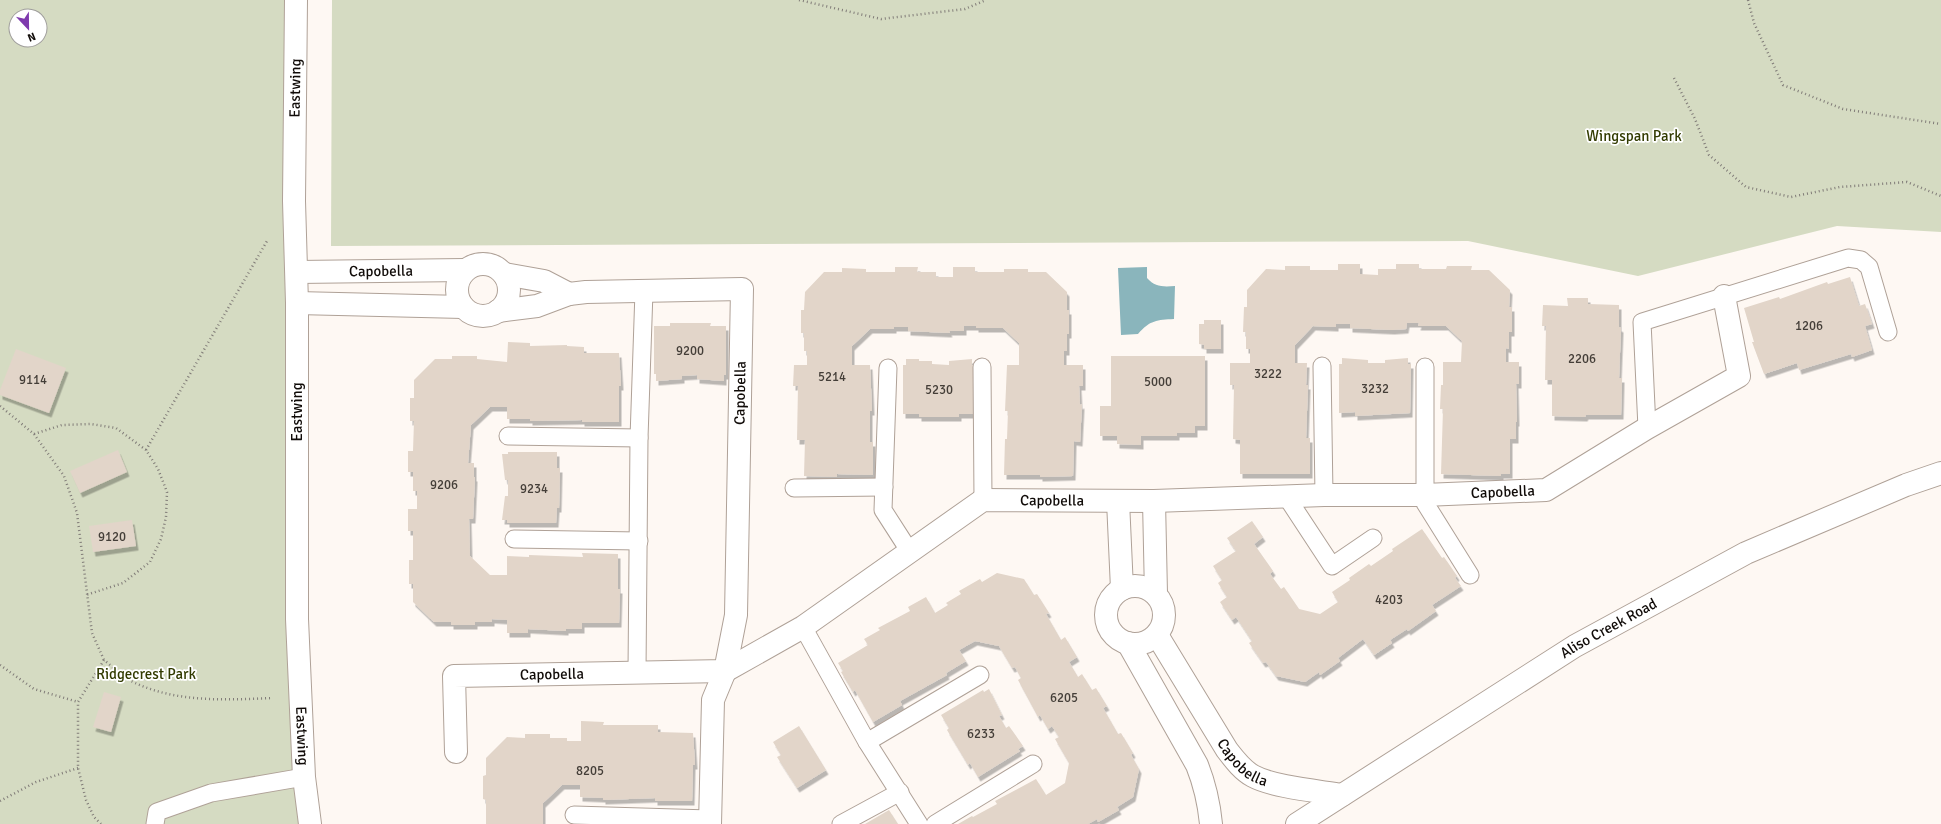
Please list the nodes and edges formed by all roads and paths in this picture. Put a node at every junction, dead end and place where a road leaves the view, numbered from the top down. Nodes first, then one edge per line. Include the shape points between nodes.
1 (296, 0) edge
2 (799, 0) edge
3 (986, 0) edge
4 (1748, 0) edge
5 (1674, 78) dead end
6 (1941, 124) edge
7 (1941, 196) edge
8 (269, 238) dead end
9 (465, 270) junction
10 (297, 272) junction
11 (504, 274) junction
12 (644, 291) junction
13 (568, 294) junction
14 (1724, 296) junction
15 (298, 303) junction
16 (463, 307) junction
17 (498, 311) junction
18 (1888, 332) dead end
19 (1322, 366) dead end
20 (982, 367) dead end
21 (1425, 367) dead end
22 (888, 368) dead end
23 (0, 406) edge
24 (1647, 428) junction
25 (34, 434) junction
26 (508, 436) dead end
27 (639, 438) junction
28 (146, 450) junction
29 (1941, 473) edge
30 (884, 487) junction
31 (794, 488) dead end
32 (1324, 495) junction
33 (1424, 495) junction
34 (1286, 496) junction
35 (983, 500) junction
36 (1118, 501) junction
37 (1154, 501) junction
38 (1373, 538) dead end
39 (514, 539) dead end
40 (639, 541) junction
41 (910, 552) junction
42 (1470, 576) dead end
43 (1122, 589) junction
44 (1156, 594) junction
45 (86, 595) junction
46 (803, 627) junction
47 (1157, 634) junction
48 (1128, 643) junction
49 (104, 660) junction
50 (0, 665) edge
51 (725, 671) junction
52 (637, 672) junction
53 (980, 675) dead end
54 (300, 697) junction
55 (78, 702) junction
56 (867, 742) junction
57 (456, 752) dead end
58 (1033, 764) dead end
59 (78, 768) junction
60 (304, 777) junction
61 (900, 792) junction
62 (1342, 795) junction
63 (0, 801) edge
64 (574, 815) dead end
65 (710, 821) edge
66 (101, 824) edge
67 (155, 824) edge
68 (310, 824) edge
69 (842, 824) edge
70 (920, 824) edge
71 (935, 824) edge
72 (1211, 824) edge
73 (1297, 824) edge

1 - 10 street, Eastwing via 294,201
2 - 3 path via 881,19 965,9
4 - 6 path via 1754,23 1783,85 1843,109
5 - 7 path via 1695,119 1709,155 1746,187 1791,197 1840,187 1907,182
8 - 28 path
9 - 10 street, Capobella
9 - 11 street, Capobella via 481,263 490,264
9 - 16 street via 456,292
10 - 15 street, Eastwing
11 - 13 street, Capobella via 544,281
11 - 17 street via 509,289 504,305
12 - 13 street, Capobella
12 - 27 lane
12 - 51 street, Capobella via 742,289 736,616
13 - 17 street, Capobella via 537,306
14 - 18 lane via 1848,258 1861,260 1869,267
14 - 24 street, Capobella via 1739,376
14 - 24 lane via 1642,322
15 - 16 street, Capobella
15 - 54 street, Eastwing via 297,619
16 - 17 street, Capobella via 476,315 492,315
19 - 32 lane
20 - 35 lane
21 - 33 lane
22 - 30 lane
23 - 25 path
24 - 33 street, Capobella via 1546,490
25 - 28 path via 62,425 91,424 116,428
25 - 45 path via 64,476 77,513
26 - 27 lane
27 - 40 lane
28 - 45 path via 158,469 166,492 166,517 161,539 150,562 123,583
29 - 62 street, Aliso Creek Road via 1906,485 1746,553 1575,646
30 - 31 lane
30 - 41 lane via 883,510
32 - 33 street, Capobella
32 - 34 street, Capobella
33 - 42 lane via 1425,503
34 - 37 street, Capobella
34 - 38 lane via 1332,566
35 - 36 street, Capobella
35 - 41 street, Capobella
36 - 37 street, Capobella
36 - 43 street
37 - 44 street
39 - 40 lane
40 - 52 lane
41 - 46 street, Capobella
43 - 44 street via 1139,586
43 - 48 street via 1109,602 1106,619 1113,635
44 - 47 street via 1164,614 1164,621
45 - 49 path via 92,633
46 - 51 street, Capobella
46 - 56 lane
47 - 48 street via 1144,643
47 - 62 street, Capobella via 1238,764 1264,782
48 - 72 street via 1197,765 1205,784
49 - 54 path via 130,681 164,694 210,700
49 - 55 path
50 - 55 path via 34,689
51 - 52 street, Capobella
51 - 65 street, Capobella via 713,700
52 - 57 street, Capobella via 454,676
53 - 56 lane
54 - 60 street, Eastwing
55 - 59 path
56 - 61 lane
58 - 71 lane
59 - 63 path via 36,782
59 - 66 path via 86,800 94,817
60 - 67 lane via 211,793 158,812
60 - 68 street, Eastwing
61 - 69 lane
61 - 70 lane
62 - 73 street, Aliso Creek Road
64 - 65 lane

